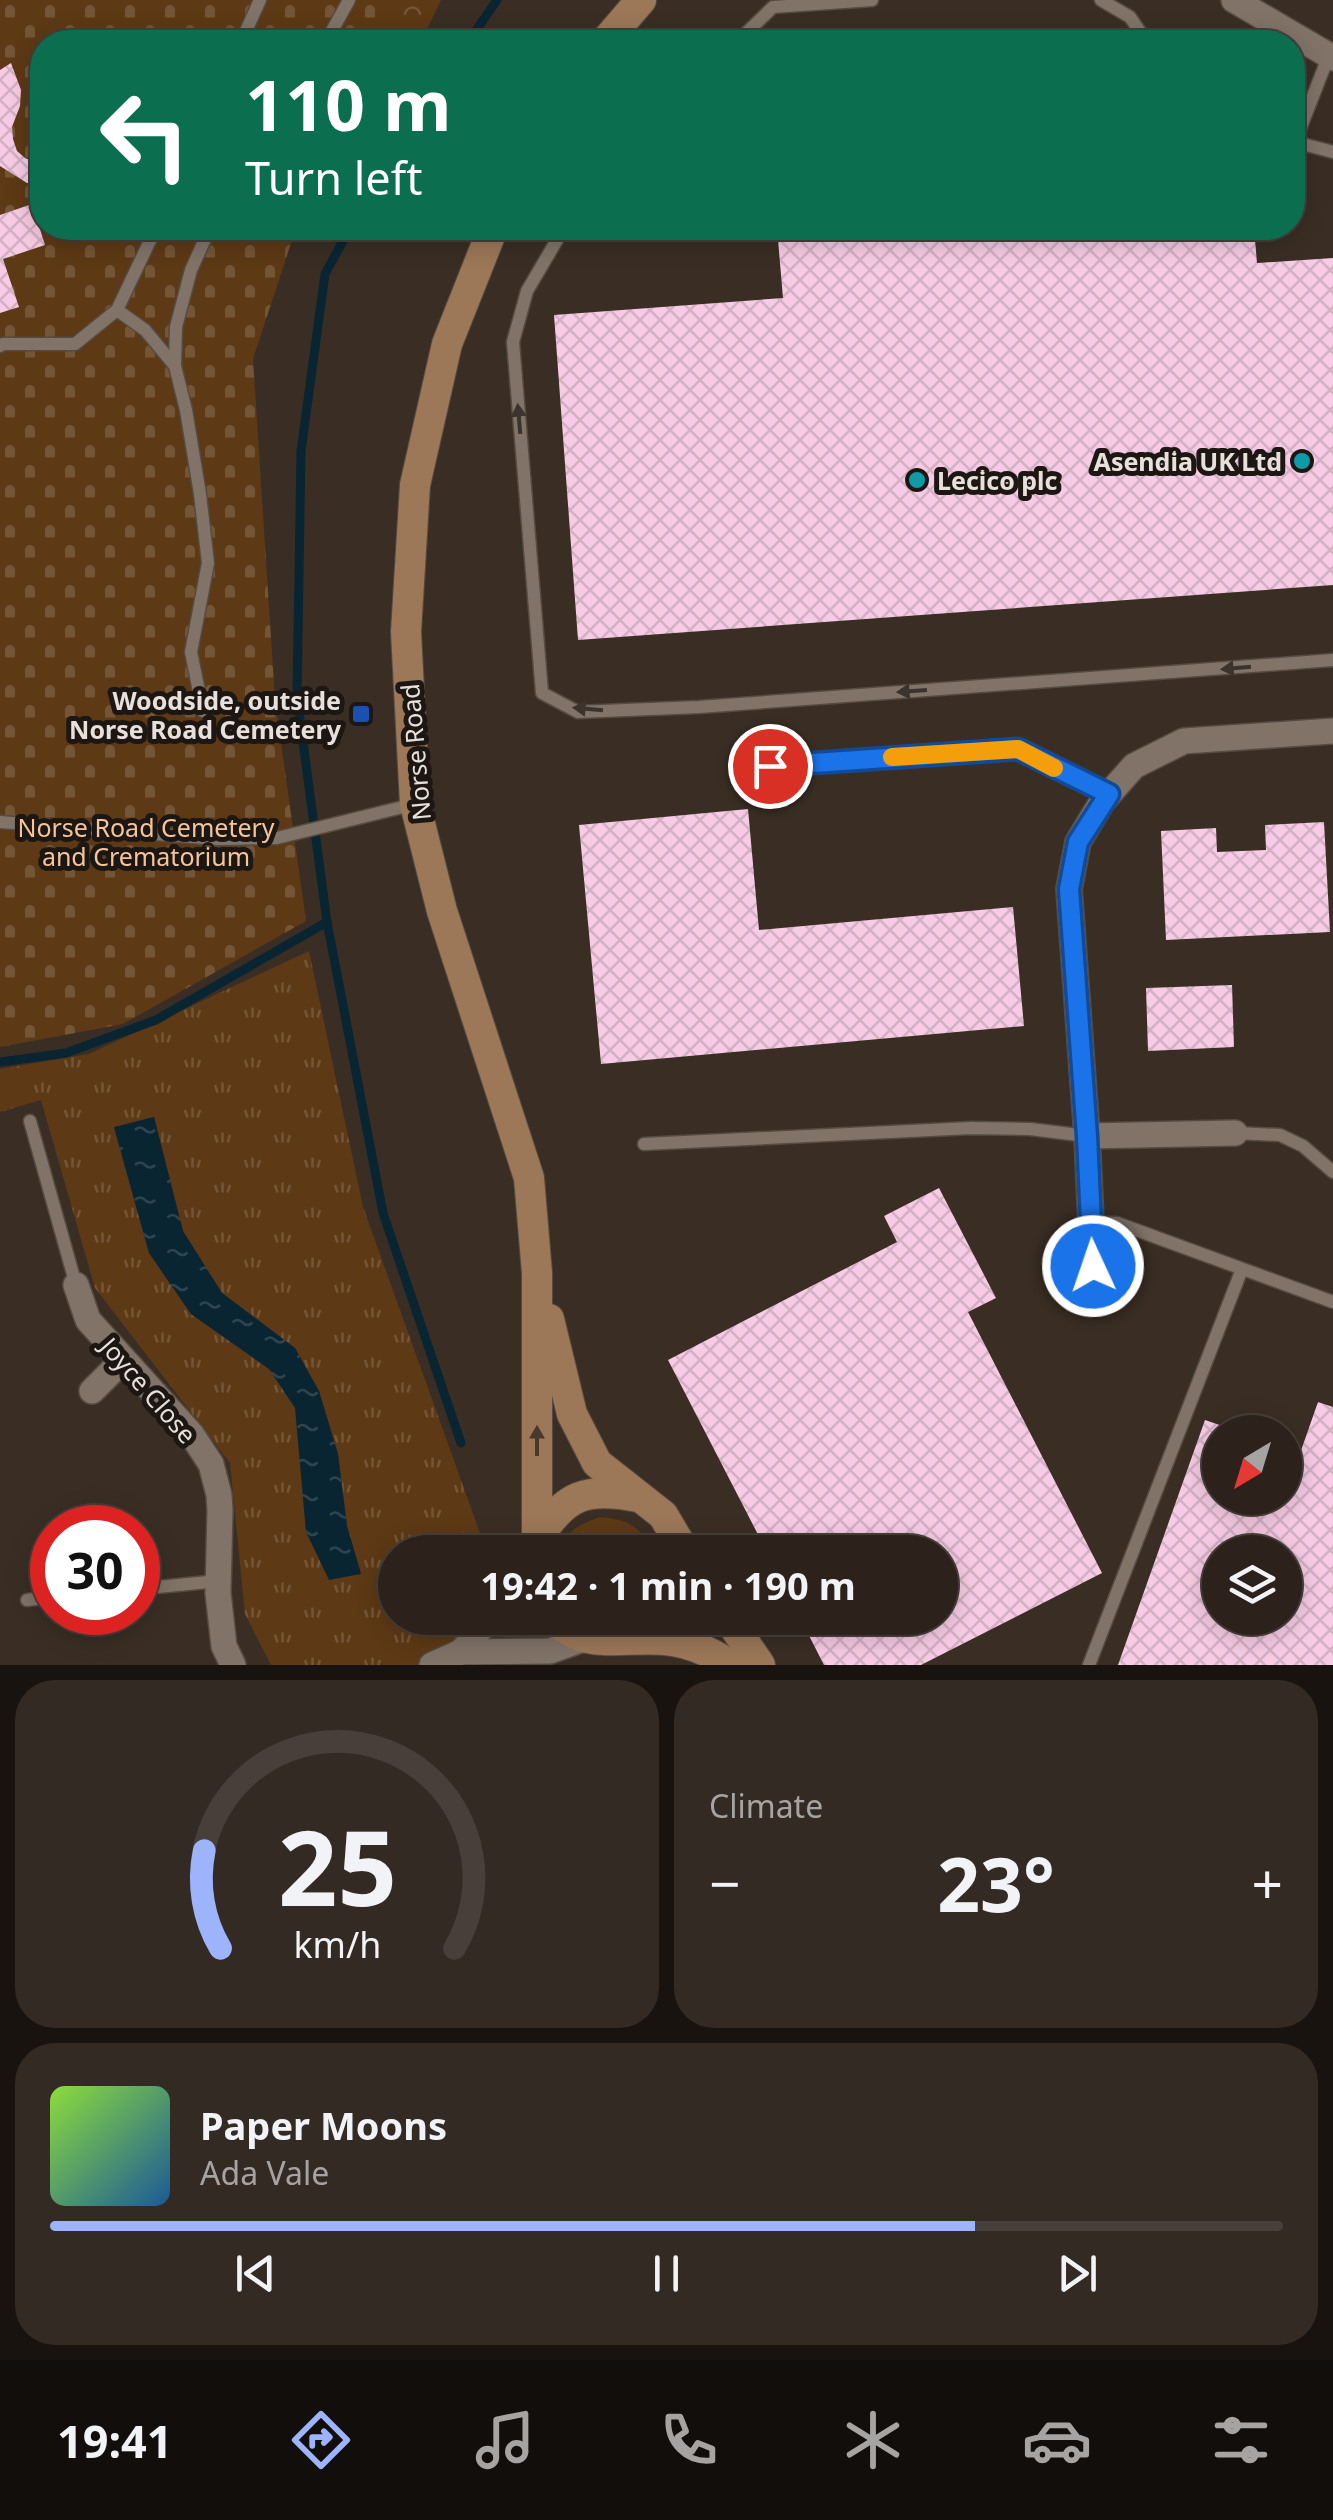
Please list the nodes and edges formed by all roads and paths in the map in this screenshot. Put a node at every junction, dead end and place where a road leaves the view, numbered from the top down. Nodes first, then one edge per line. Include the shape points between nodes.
1 (260, 0) edge
2 (348, 0) edge
3 (641, 0) edge
4 (872, 0) edge
5 (1101, 0) edge
6 (1234, 0) edge
7 (246, 30) edge
8 (333, 30) edge
9 (616, 30) edge
10 (749, 30) edge
11 (1139, 30) edge
12 (1286, 30) edge
13 (1305, 41) edge
14 (1331, 56) edge
15 (1305, 118) edge
16 (1305, 145) edge
17 (1333, 152) edge
18 (150, 240) edge
19 (205, 240) edge
20 (488, 240) edge
21 (557, 240) edge
22 (117, 310) junction
23 (0, 346) edge
24 (175, 366) junction
25 (1333, 660) edge
26 (203, 711) dead end
27 (1333, 731) edge
28 (770, 766) dead end
29 (1109, 794) junction
30 (415, 804) junction
31 (0, 822) edge
32 (30, 1121) dead end
33 (1235, 1134) joint
34 (1087, 1136) junction
35 (644, 1144) dead end
36 (1333, 1172) edge
37 (1091, 1222) junction
38 (1093, 1266) dead end
39 (1242, 1269) junction
40 (537, 1273) junction
41 (76, 1285) joint
42 (1333, 1302) edge
43 (123, 1360) junction
44 (92, 1391) dead end
45 (638, 1497) junction
46 (535, 1535) edge
47 (542, 1535) edge
48 (674, 1535) edge
49 (218, 1581) junction
50 (160, 1587) edge
51 (27, 1600) dead end
52 (30, 1600) edge
53 (476, 1635) edge
54 (580, 1635) edge
55 (638, 1635) edge
56 (740, 1635) edge
57 (586, 1638) junction
58 (628, 1639) junction
59 (461, 1652) junction
60 (233, 1665) edge
61 (432, 1665) edge
62 (730, 1665) edge
63 (760, 1665) edge
64 (1088, 1665) edge

1 - 7 lane
2 - 8 lane
3 - 9 street
4 - 10 lane via 773,7
5 - 11 lane
6 - 12 street
13 - 14 street
14 - 15 lane
16 - 17 lane
18 - 22 lane
19 - 24 lane via 176,327
20 - 30 street, Norse Road via 447,344 415,485 406,632
25 -> 21 lane via 699,708 578,712 542,693 513,342 526,291
22 - 23 lane via 75,344
22 - 24 lane via 145,330
24 - 26 lane via 208,563 191,652
27 - 29 street via 1184,741 1134,766
28 - 29 lane via 1018,749
29 - 34 street via 1078,842 1069,889
30 - 31 lane via 277,838
30 - 40 street, Norse Road via 442,911 528,1178
32 - 41 lane, Joyce Close
33 - 34 street
33 - 36 lane via 1280,1136
34 - 35 lane via 971,1128
34 - 37 street
37 - 38 street
37 - 39 lane via 1117,1223
39 - 42 lane
39 - 64 lane
40 - 45 street, Norse Road via 572,1414 597,1463
46 -> 40 street, Norse Road
41 - 43 street, Joyce Close via 88,1320
43 - 44 street
43 - 49 street, Joyce Close via 211,1464 220,1510
45 - 47 street, Norse Road via 582,1496 556,1511
45 - 48 street, Norse Road via 663,1516
49 - 50 lane
49 - 60 street, Joyce Close via 224,1646
51 - 52 lane
53 - 59 street
54 - 57 street
55 - 58 street
56 - 63 street
57 - 58 street
57 - 59 street via 550,1651
58 - 62 street via 668,1640 710,1651
59 - 61 street

